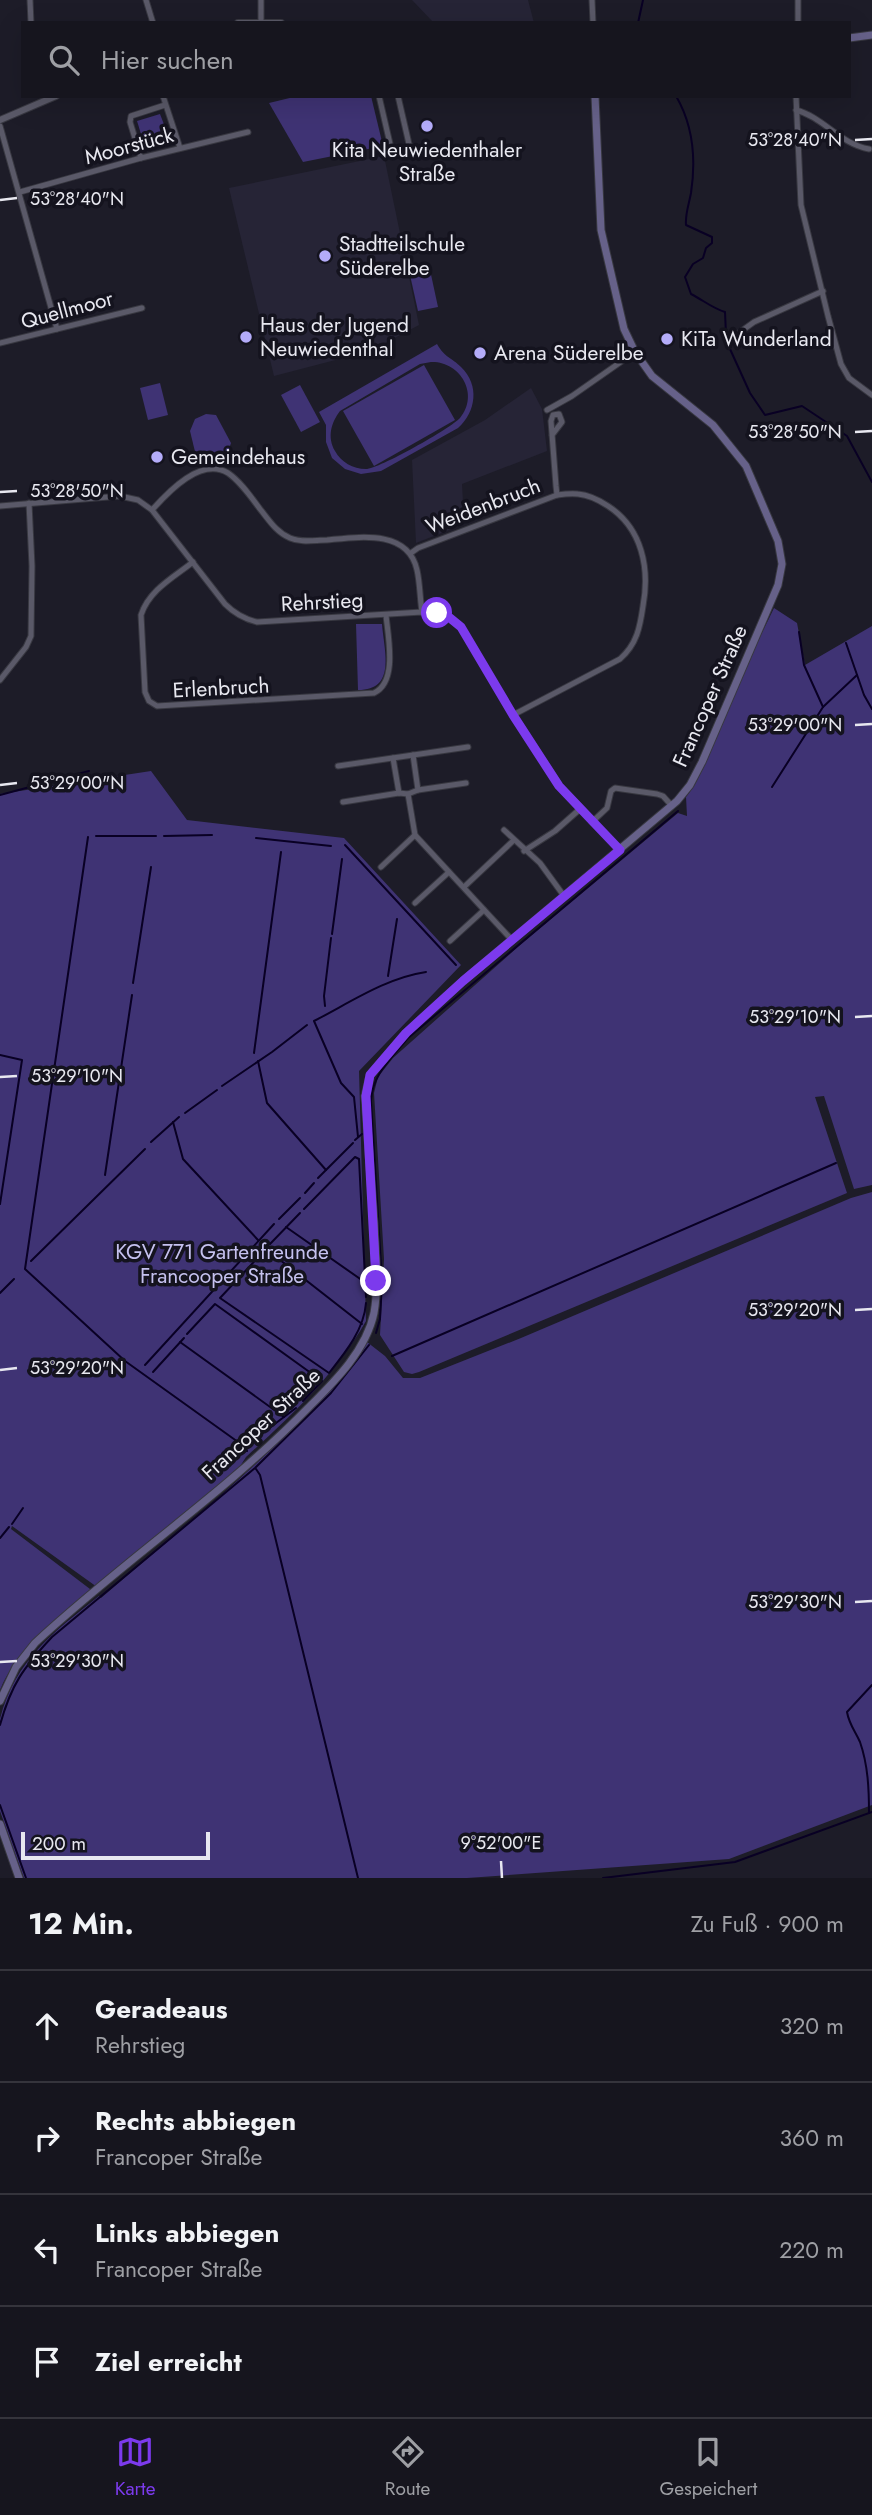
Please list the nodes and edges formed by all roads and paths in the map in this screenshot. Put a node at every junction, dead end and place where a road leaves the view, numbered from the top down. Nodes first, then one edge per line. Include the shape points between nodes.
1 (30, 0) edge
2 (146, 0) edge
3 (261, 0) edge
4 (592, 0) edge
5 (797, 0) edge
6 (31, 21) edge
7 (152, 21) edge
8 (261, 21) edge
9 (593, 21) edge
10 (798, 21) edge
11 (872, 35) edge
12 (851, 38) edge
13 (163, 98) edge
14 (379, 98) edge
15 (398, 98) edge
16 (595, 98) edge
17 (796, 98) edge
18 (42, 99) edge
19 (165, 105) junction
20 (796, 110) junction
21 (0, 120) edge
22 (0, 126) edge
23 (248, 132) dead end
24 (180, 148) junction
25 (869, 149) dead end
26 (141, 158) junction
27 (20, 191) junction
28 (822, 291) junction
29 (142, 308) dead end
30 (57, 329) junction
31 (729, 340) dead end
32 (0, 344) edge
33 (635, 352) junction
34 (872, 395) edge
35 (547, 410) dead end
36 (552, 435) dead end
37 (557, 495) junction
38 (29, 503) junction
39 (0, 506) edge
40 (152, 510) junction
41 (411, 553) junction
42 (193, 562) junction
43 (422, 612) junction
44 (386, 615) junction
45 (0, 680) edge
46 (513, 715) junction
47 (468, 747) dead end
48 (413, 755) junction
49 (393, 758) junction
50 (338, 766) dead end
51 (466, 783) dead end
52 (418, 790) junction
53 (399, 793) junction
54 (408, 794) junction
55 (343, 802) dead end
56 (672, 806) junction
57 (580, 809) junction
58 (592, 822) junction
59 (504, 830) dead end
60 (415, 835) junction
61 (514, 840) junction
62 (620, 850) junction
63 (524, 851) junction
64 (381, 867) dead end
65 (449, 872) junction
66 (464, 887) junction
67 (564, 896) junction
68 (415, 903) dead end
69 (484, 910) junction
70 (512, 940) junction
71 (450, 941) dead end
72 (0, 1701) edge
73 (0, 1824) edge
74 (19, 1878) edge

1 - 6 street
2 - 7 street
3 - 8 street
4 - 9 street
5 - 10 street
11 - 12 main road
13 - 19 street
14 - 15 street via 391,148 402,154 409,141
16 - 33 main road, Francoper Straße via 601,230 619,311
17 - 20 street
18 - 21 street
19 - 24 street
19 - 26 street via 131,116
20 - 25 street via 852,144
20 - 28 street via 801,205
22 - 27 street
23 - 24 street, Moorstück
24 - 26 street, Moorstück
26 - 27 street, Moorstück
27 - 30 street
28 - 31 street via 764,317
28 - 34 street via 841,364 849,378
29 - 30 street, Quellmoor
30 - 32 street, Quellmoor
33 - 35 street
33 - 56 main road, Francoper Straße via 652,376 702,415 733,448 754,484 782,558 778,585 702,762
36 - 37 street
37 - 41 street, Weidenbruch
37 - 46 street, Weidenbruch via 596,499 617,512 634,534 647,586 639,632 620,659
38 - 39 street, Rehrstieg
38 - 40 street, Rehrstieg via 120,496 138,500
38 - 45 street via 31,636
40 - 41 street via 193,474 208,469 226,472 241,484 279,532 293,539 384,537
40 - 42 street, Rehrstieg
41 - 43 street
42 - 44 street, Rehrstieg via 225,604 245,619
42 - 44 street, Erlenbruch via 157,590 141,615 145,692 157,706 374,693 384,687 389,675
43 - 44 street, Rehrstieg
43 - 46 street, Rehrstieg via 450,618 461,627
46 - 57 street, Rehrstieg via 559,786
47 - 48 street
48 - 49 street
48 - 52 street
49 - 50 street
49 - 53 street
51 - 52 street
52 - 54 street
53 - 54 street
53 - 55 street
54 - 60 street
56 - 58 street via 657,794 615,788 607,808
56 - 62 main road, Francoper Straße
57 - 58 street, Rehrstieg
57 - 63 street
58 - 62 street, Rehrstieg
59 - 61 street
60 - 64 street
60 - 65 street
61 - 63 street
61 - 66 street
62 - 67 main road, Francoper Straße
63 - 67 street via 540,863
65 - 66 street
65 - 68 street
66 - 69 street
67 - 70 main road, Francoper Straße
69 - 70 street
69 - 71 street
70 - 72 main road, Francoper Straße via 406,1033 368,1081 376,1299 361,1345 288,1429 35,1643 16,1667
73 - 74 main road

